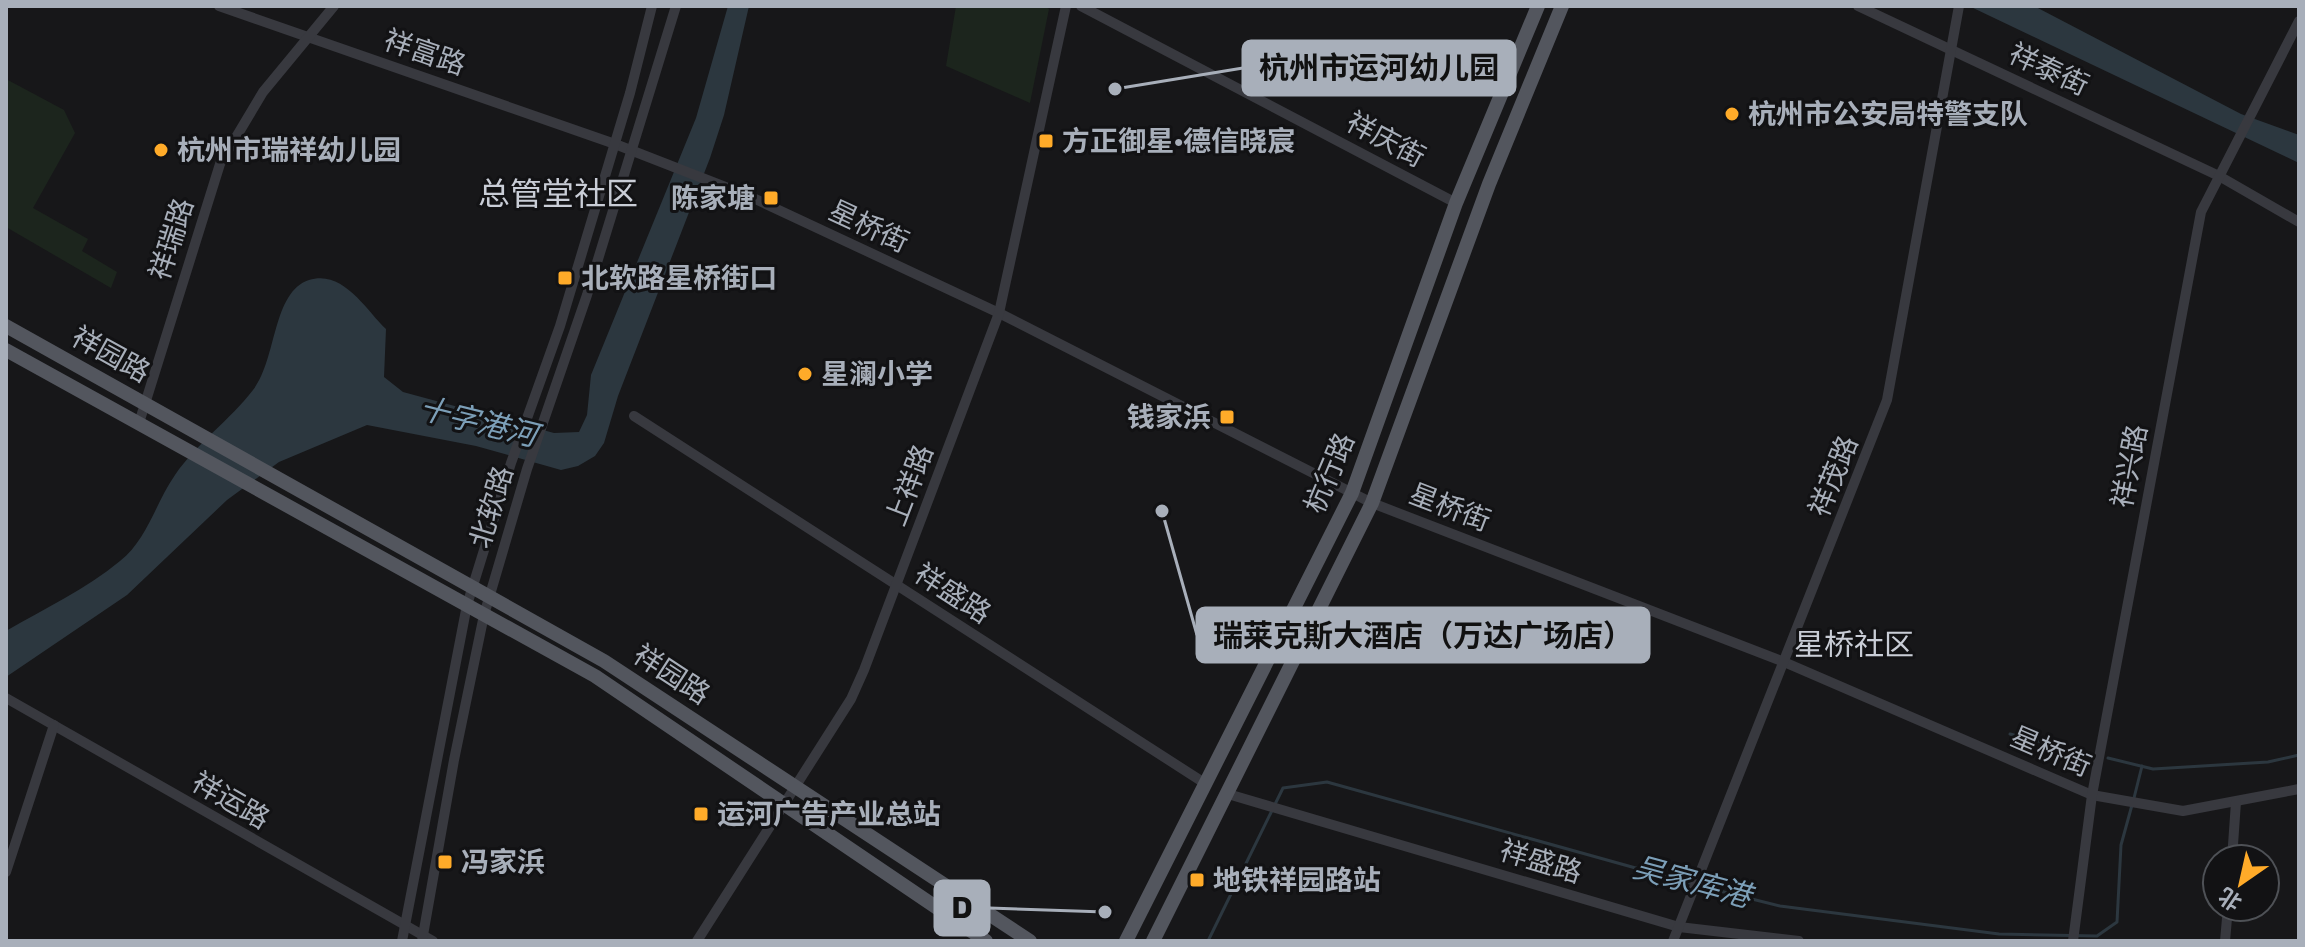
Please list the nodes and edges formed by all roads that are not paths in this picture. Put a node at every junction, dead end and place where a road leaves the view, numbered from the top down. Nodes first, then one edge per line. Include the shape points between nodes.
1 (219, 6) edge
2 (334, 6) edge
3 (652, 6) edge
4 (676, 6) edge
5 (1066, 6) edge
6 (1081, 6) edge
7 (1538, 6) edge
8 (1562, 6) edge
9 (1858, 6) edge
10 (1959, 6) edge
11 (2299, 21) edge
12 (308, 37) junction
13 (1950, 49) junction
14 (615, 144) junction
15 (631, 150) junction
16 (2219, 176) junction
17 (1456, 203) junction
18 (2299, 222) edge
19 (999, 313) junction
20 (6, 326) edge
21 (6, 350) edge
22 (144, 402) junction
23 (634, 416) dead end
24 (139, 423) junction
25 (1352, 493) junction
26 (1372, 503) junction
27 (897, 585) junction
28 (473, 586) junction
29 (490, 596) junction
30 (467, 605) junction
31 (484, 615) junction
32 (1784, 662) junction
33 (6, 698) edge
34 (54, 725) junction
35 (1206, 784) junction
36 (797, 786) junction
37 (2299, 789) edge
38 (1228, 794) junction
39 (2092, 795) junction
40 (2236, 802) junction
41 (786, 804) junction
42 (2233, 843) edge
43 (6, 872) edge
44 (1679, 927) junction
45 (406, 928) junction
46 (2074, 935) edge
47 (426, 939) edge
48 (402, 941) edge
49 (697, 941) edge
50 (986, 941) edge
51 (1030, 941) edge
52 (1126, 941) edge
53 (1153, 941) edge
54 (1673, 941) edge
55 (1799, 941) edge

1 - 12 street, 祥富路
2 - 12 street, 祥瑞路
3 - 14 street, 北软路
4 - 15 street, 北软路
5 - 19 street, 上祥路
6 - 17 street, 祥庆街
7 - 17 main road, 杭行路
8 - 26 main road, 杭行路 via 1489,184
9 - 13 street, 祥泰街
10 - 13 street, 祥茂路
11 - 16 street, 祥兴路
12 - 14 street, 祥富路
12 - 22 street, 祥瑞路 via 263,92 220,164
13 - 16 street, 祥泰街
13 - 32 street, 祥茂路 via 1887,400
14 - 15 street, 星桥街
14 - 28 street, 北软路
15 - 19 street, 星桥街
15 - 29 street, 北软路
16 - 18 street, 祥泰街
16 - 39 street, 祥兴路 via 2201,212
17 - 25 main road, 杭行路
19 - 25 street, 星桥街
19 - 27 street, 上祥路
20 - 22 main road, 祥园路
21 - 24 main road, 祥园路
22 - 24 street, 祥瑞路
22 - 28 main road, 祥园路
23 - 27 street, 祥盛路
24 - 30 main road, 祥园路
25 - 26 street, 星桥街
25 - 35 main road, 杭行路
26 - 32 street, 星桥街
26 - 38 main road, 杭行路
27 - 35 street, 祥盛路
27 - 36 street, 上祥路 via 851,699
28 - 29 main road, 祥园路
28 - 30 street, 北软路
29 - 31 street, 北软路
29 - 36 main road, 祥园路 via 604,661
30 - 31 main road, 祥园路
30 - 45 street, 北软路
31 - 41 main road, 祥园路 via 641,704
31 - 47 street, 北软路
32 - 39 street, 星桥街
32 - 44 street, 祥茂路
33 - 34 street, 祥运路
34 - 43 street
34 - 45 street, 祥运路
35 - 52 main road, 杭行路
36 - 41 street, 上祥路
36 - 51 main road, 祥园路
37 - 40 street, 星桥街
38 - 44 street, 祥盛路
38 - 53 main road, 杭行路
39 - 40 street, 星桥街 via 2183,811
39 - 46 street, 祥兴路
40 - 42 street
41 - 49 street, 上祥路
41 - 50 main road, 祥园路
44 - 54 street, 祥茂路
44 - 55 street, 祥盛路
45 - 47 street, 祥运路
45 - 48 street, 北软路

